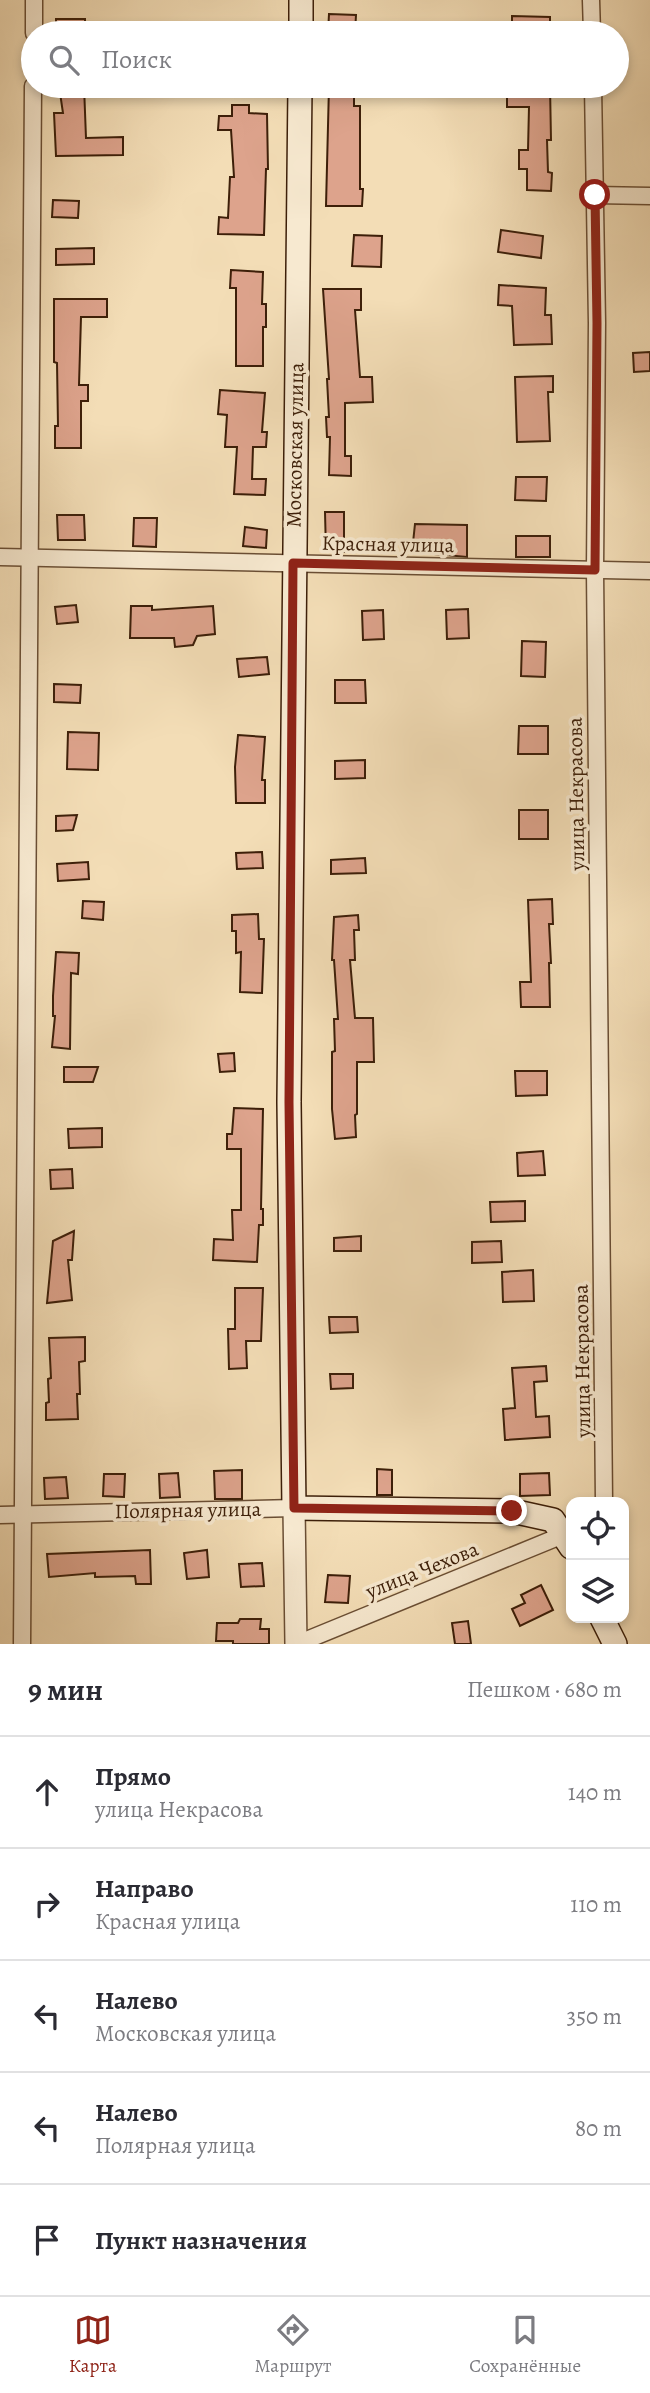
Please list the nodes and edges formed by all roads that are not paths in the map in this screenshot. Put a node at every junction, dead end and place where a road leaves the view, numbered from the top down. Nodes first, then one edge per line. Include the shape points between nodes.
1 (34, 0) edge
2 (301, 0) edge
3 (591, 0) edge
4 (34, 21) edge
5 (301, 21) edge
6 (592, 21) edge
7 (33, 98) edge
8 (300, 98) edge
9 (593, 98) edge
10 (595, 195) junction
11 (650, 196) edge
12 (0, 557) edge
13 (30, 557) junction
14 (293, 563) junction
15 (595, 570) junction
16 (650, 571) edge
17 (604, 1497) edge
18 (294, 1508) junction
19 (23, 1514) junction
20 (0, 1515) edge
21 (566, 1540) edge
22 (566, 1541) edge
23 (22, 1644) edge
24 (297, 1644) edge

1 - 4 street
2 - 5 main road
3 - 6 street
7 - 13 street
8 - 14 main road, Московская улица
9 - 10 street, улица Некрасова
10 - 11 street
10 - 15 street, улица Некрасова
12 - 13 street, Красная улица
13 - 14 street, Красная улица
13 - 19 street
14 - 15 street, Красная улица
14 - 18 main road, Московская улица via 289,1102
15 - 16 street, Красная улица
15 - 17 street, улица Некрасова
18 - 19 street, Полярная улица
18 - 21 main road, Полярная улица via 512,1511 553,1520
18 - 24 street, Московская улица
19 - 20 street, Полярная улица
19 - 23 street
22 - 24 street, улица Чехова

